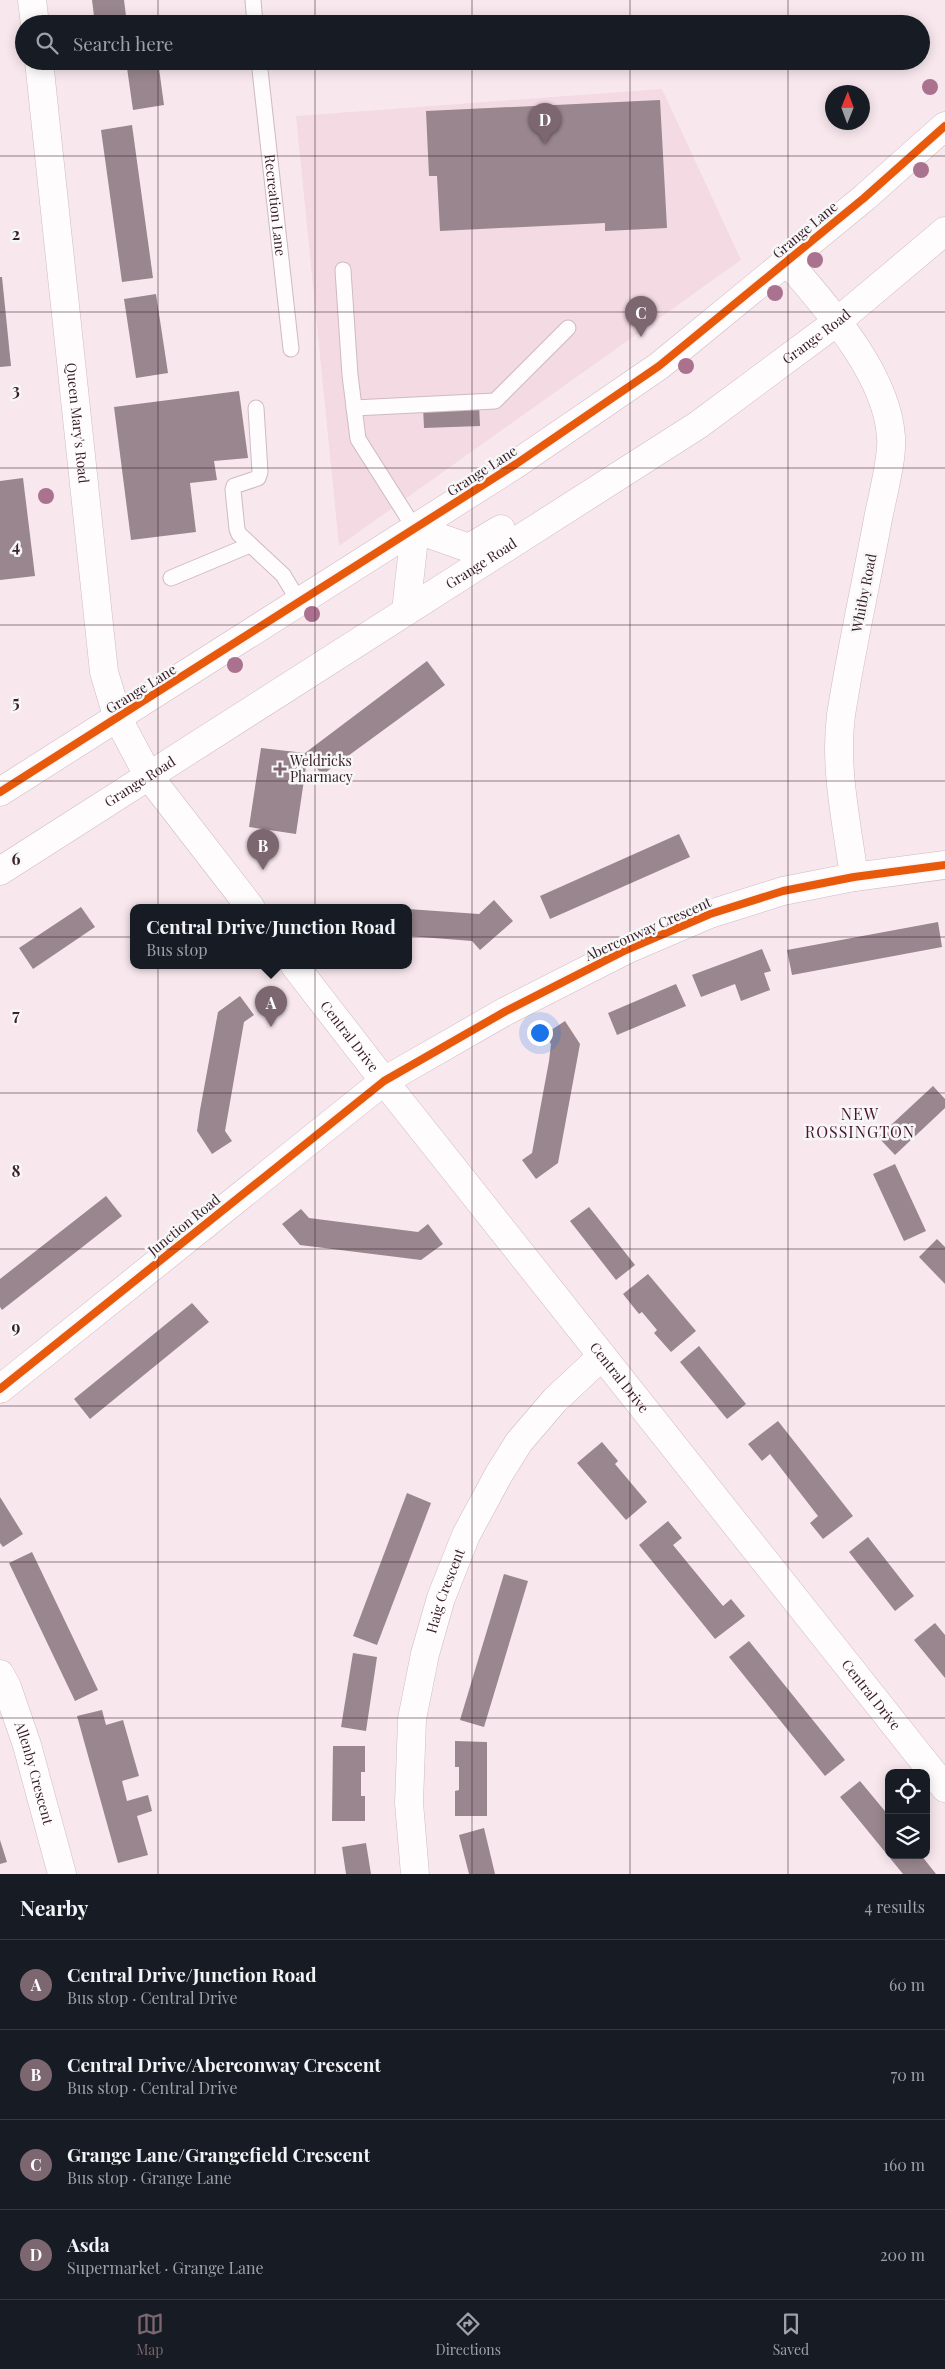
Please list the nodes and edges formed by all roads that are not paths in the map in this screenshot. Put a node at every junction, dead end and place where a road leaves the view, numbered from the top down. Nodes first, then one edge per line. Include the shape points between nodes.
1 (32, 0) edge
2 (253, 0) edge
3 (34, 15) edge
4 (254, 15) edge
5 (40, 70) edge
6 (261, 70) edge
7 (945, 126) edge
8 (945, 231) edge
9 (787, 261) junction
10 (343, 270) dead end
11 (838, 321) junction
12 (568, 328) dead end
13 (291, 348) dead end
14 (256, 408) dead end
15 (354, 408) junction
16 (590, 494) junction
17 (415, 529) junction
18 (250, 545) junction
19 (171, 578) dead end
20 (300, 603) junction
21 (406, 611) junction
22 (118, 719) junction
23 (148, 775) junction
24 (0, 792) edge
25 (945, 865) edge
26 (0, 871) edge
27 (854, 877) junction
28 (248, 904) edge
29 (297, 969) edge
30 (384, 1081) junction
31 (602, 1356) junction
32 (0, 1389) edge
33 (0, 1674) edge
34 (945, 1788) edge
35 (62, 1874) edge
36 (415, 1874) edge

1 - 3 street
2 - 4 lane
5 - 22 street, Queen Mary's Road via 104,672
6 - 13 lane, Recreation Lane
7 - 9 street, Grange Lane
8 - 11 street, Grange Road
9 - 11 street, Grange Lane
9 - 17 street, Grange Lane via 659,366
10 - 15 lane
11 - 16 street, Grange Road via 698,425
11 - 27 street, Whitby Road via 874,381 884,403 892,438 841,717 839,760
12 - 15 lane via 495,401
14 - 18 lane via 259,475 237,483 233,490 237,529
15 - 17 lane via 358,439
16 - 17 street via 538,506 470,548
16 - 21 street, Grange Road
17 - 20 street, Grange Lane
17 - 21 street
18 - 19 lane
18 - 20 lane via 283,576
20 - 22 street, Grange Lane
21 - 23 street, Grange Road
22 - 23 street, Queen Mary's Road
22 - 24 street, Grange Lane
23 - 26 street, Grange Road
23 - 28 street
25 - 27 street, Aberconway Crescent
27 - 30 street, Aberconway Crescent via 783,891 728,908 626,950 506,1011
29 - 30 street, Central Drive
30 - 31 street, Central Drive
30 - 32 street, Junction Road
31 - 34 street, Central Drive
31 - 36 street, Haig Crescent via 555,1400 519,1442 466,1535 441,1598 412,1718 409,1804
33 - 35 street, Allenby Crescent via 27,1745

